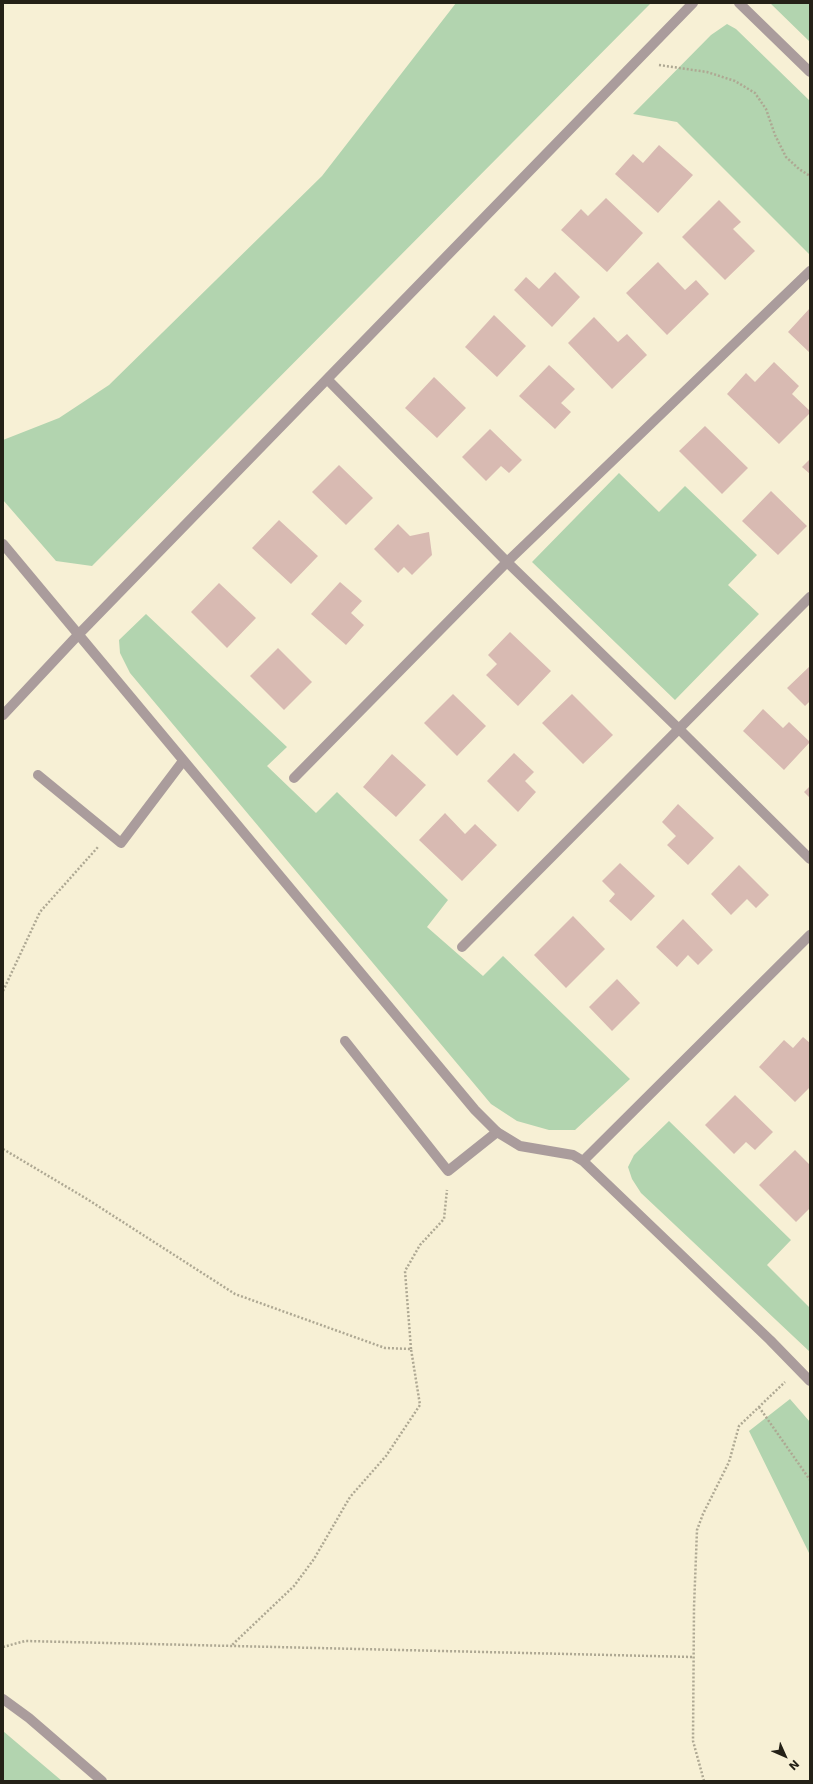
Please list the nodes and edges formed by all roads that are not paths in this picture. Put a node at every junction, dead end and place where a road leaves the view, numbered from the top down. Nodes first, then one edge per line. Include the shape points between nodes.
1 (693, 3) edge
2 (740, 3) edge
3 (810, 72) edge
4 (810, 272) edge
5 (327, 379) junction
6 (3, 544) edge
7 (507, 562) junction
8 (810, 597) edge
9 (78, 635) junction
10 (3, 715) edge
11 (679, 729) junction
12 (183, 761) junction
13 (38, 774) dead end
14 (294, 778) dead end
15 (810, 859) edge
16 (810, 936) edge
17 (462, 946) dead end
18 (345, 1041) dead end
19 (497, 1132) junction
20 (583, 1160) junction
21 (810, 1382) edge
22 (3, 1699) edge
23 (102, 1781) edge

1 - 5 street
2 - 3 street
4 - 7 street
5 - 7 street
5 - 9 street
6 - 9 street
7 - 11 street
7 - 14 street
8 - 11 street
9 - 10 street
9 - 12 street
11 - 15 street
11 - 17 street
12 - 13 street via 121,843
12 - 19 street via 475,1110
16 - 20 street
18 - 19 street via 448,1171
19 - 20 street via 520,1146 573,1155
20 - 21 street via 770,1340
22 - 23 street

